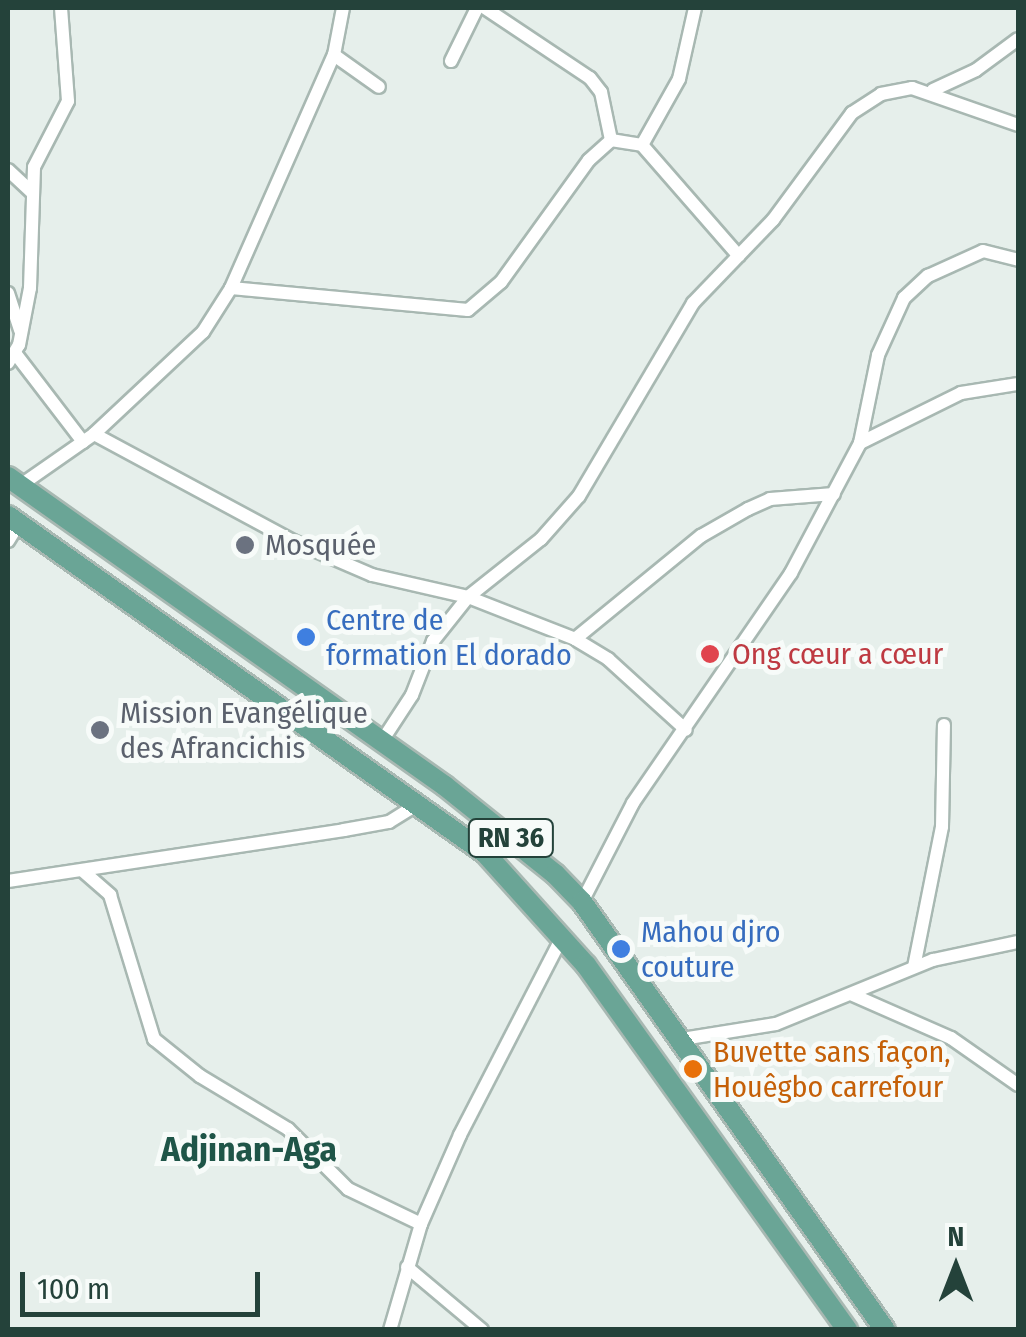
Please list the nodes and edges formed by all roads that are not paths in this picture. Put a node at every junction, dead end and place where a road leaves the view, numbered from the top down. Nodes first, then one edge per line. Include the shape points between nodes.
1 (61, 8) edge
2 (343, 8) edge
3 (477, 8) edge
4 (484, 8) edge
5 (695, 8) edge
6 (1018, 39) edge
7 (334, 56) junction
8 (452, 61) dead end
9 (379, 87) dead end
10 (933, 90) junction
11 (1018, 125) edge
12 (611, 140) junction
13 (642, 144) junction
14 (8, 170) edge
15 (32, 192) junction
16 (740, 256) junction
17 (1018, 260) edge
18 (231, 288) junction
19 (8, 293) edge
20 (21, 337) junction
21 (11, 358) edge
22 (1018, 384) edge
23 (89, 438) junction
24 (860, 444) junction
25 (14, 481) edge
26 (834, 494) junction
27 (11, 527) edge
28 (468, 597) junction
29 (575, 639) junction
30 (944, 725) dead end
31 (686, 730) junction
32 (382, 741) junction
33 (415, 806) junction
34 (84, 872) junction
35 (8, 881) edge
36 (582, 902) junction
37 (562, 937) junction
38 (1018, 942) edge
39 (914, 967) junction
40 (853, 995) junction
41 (676, 1040) junction
42 (1018, 1085) edge
43 (421, 1224) junction
44 (407, 1267) junction
45 (390, 1330) edge
46 (482, 1330) edge
47 (846, 1330) edge
48 (885, 1330) edge

1 - 15 street via 68,101 38,151
2 - 7 street
3 - 8 street
4 - 12 street via 590,78 601,92
5 - 13 street via 679,79
6 - 10 street
7 - 9 street
7 - 18 street
10 - 11 street
10 - 16 street via 881,94 852,113
12 - 13 street
12 - 18 street via 589,160 502,282 468,310
13 - 16 street
14 - 15 street
15 - 20 street
16 - 28 street via 693,303 579,496 541,539
17 - 24 street via 983,252 928,276 904,298 878,355
18 - 23 street via 202,332
19 - 20 street
20 - 21 street
21 - 23 street
22 - 24 street via 961,394
23 - 25 street
23 - 28 street via 293,542 372,574
24 - 26 street
25 - 32 main road, RN 36
26 - 29 street via 770,500 748,509 700,536
26 - 31 street via 791,573
27 - 33 main road, RN 36
28 - 29 street
28 - 32 street via 433,642 412,694
29 - 31 street via 608,659
30 - 39 street via 942,827
31 - 36 street via 633,803
32 - 36 main road, RN 36 via 531,854
33 - 34 street via 374,825
33 - 37 main road, RN 36 via 485,853
34 - 35 street
34 - 43 street via 110,895 154,1040 288,1128 348,1189
36 - 41 main road, RN 36
37 - 43 street
37 - 47 main road, RN 36
38 - 39 street
39 - 40 street
40 - 41 street via 776,1024
40 - 42 street via 950,1038
41 - 48 main road, RN 36
43 - 44 street
44 - 45 street
44 - 46 street

